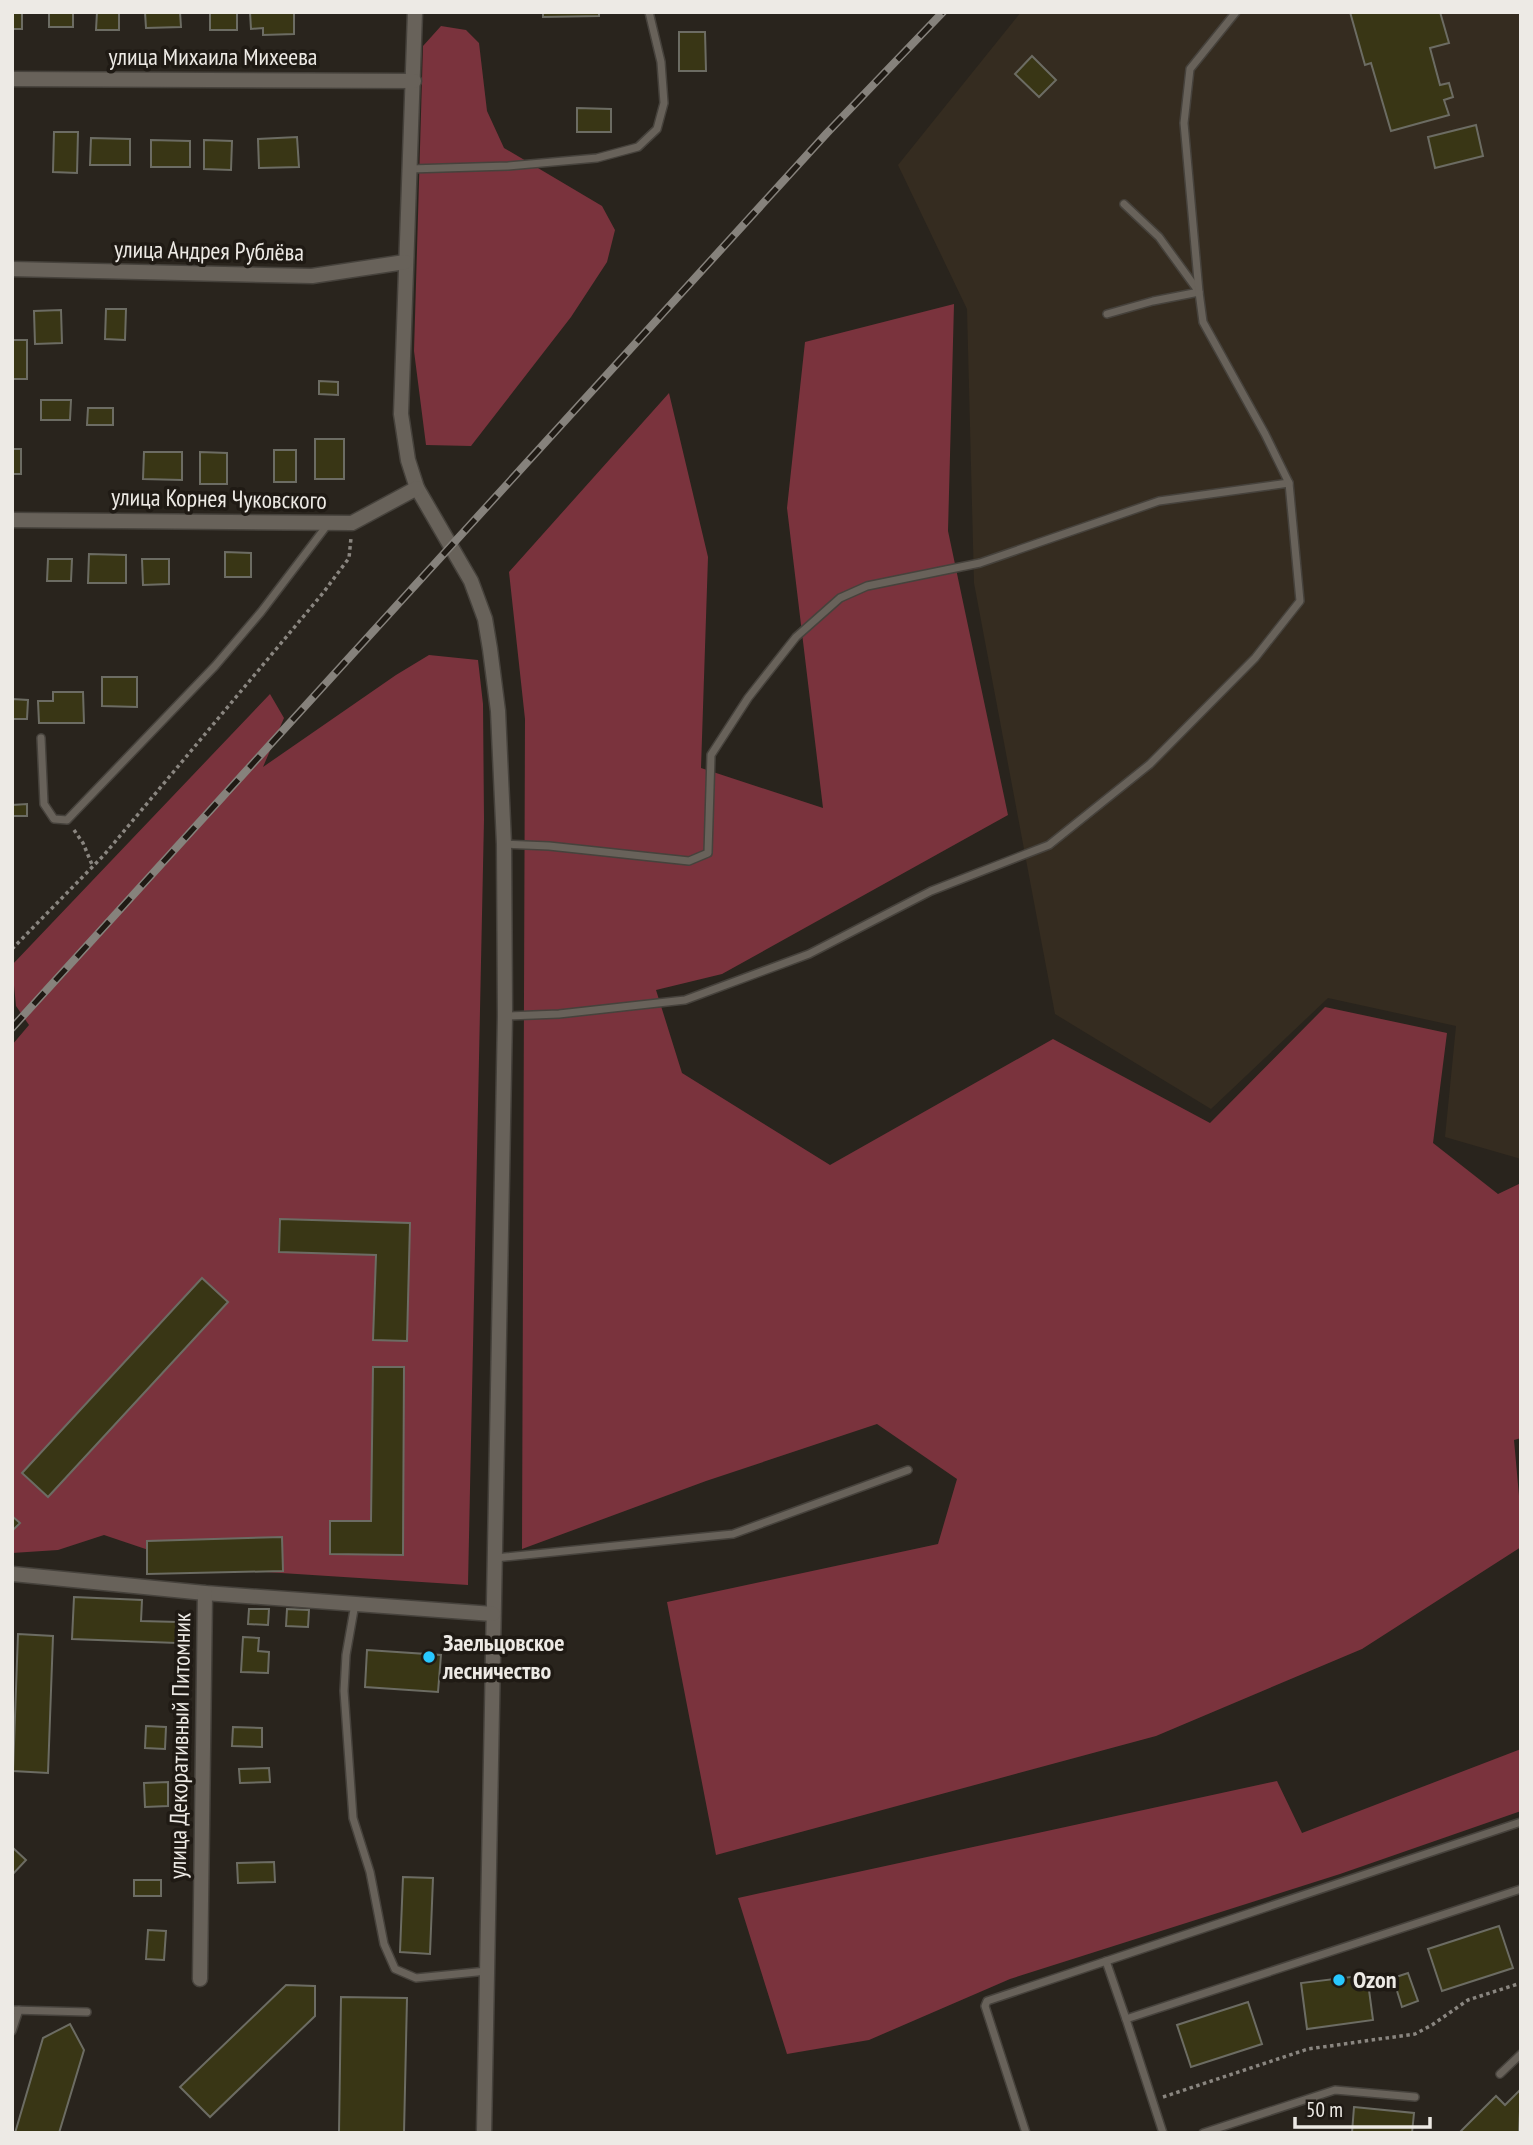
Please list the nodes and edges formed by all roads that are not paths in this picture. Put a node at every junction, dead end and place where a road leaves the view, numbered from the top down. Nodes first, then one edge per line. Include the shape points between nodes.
1 (415, 12) edge
2 (649, 12) edge
3 (1236, 12) edge
4 (12, 79) edge
5 (414, 82) junction
6 (409, 169) junction
7 (1124, 204) dead end
8 (405, 262) junction
9 (12, 269) edge
10 (1199, 292) junction
11 (1107, 314) dead end
12 (1289, 483) junction
13 (416, 488) junction
14 (12, 520) edge
15 (328, 523) junction
16 (41, 738) dead end
17 (504, 844) junction
18 (505, 1016) junction
19 (908, 1470) dead end
20 (494, 1558) junction
21 (13, 1574) edge
22 (205, 1592) junction
23 (355, 1604) junction
24 (493, 1614) junction
25 (1521, 1822) edge
26 (1521, 1889) edge
27 (1107, 1961) junction
28 (487, 1971) junction
29 (200, 1979) dead end
30 (16, 2010) edge
31 (87, 2012) dead end
32 (1126, 2019) junction
33 (12, 2031) edge
34 (1521, 2054) edge
35 (1500, 2074) dead end
36 (1415, 2097) dead end
37 (484, 2133) edge
38 (1026, 2133) edge
39 (1163, 2133) edge
40 (1203, 2133) edge

1 - 5 street
2 - 6 lane via 661,62 664,103 657,129 638,147 584,159
3 - 10 lane via 1190,69 1184,122
4 - 5 street, улица Михаила Михеева
5 - 6 street
6 - 8 street
7 - 10 lane via 1158,237
8 - 9 street, улица Андрея Рублёва via 313,276
8 - 13 street via 401,414
10 - 11 lane
10 - 12 lane via 1203,322
12 - 17 lane via 1159,501 979,564 867,586 840,598 796,637 710,755 708,853 689,861
12 - 18 lane via 1300,601 1255,658 1150,764 1049,845 931,891 809,954 685,1000
13 - 15 street, улица Корнея Чуковского via 352,523
13 - 17 street via 471,581 485,619 498,711
14 - 15 street, улица Корнея Чуковского
15 - 16 lane via 215,666 67,820 54,819 44,804
17 - 18 street
18 - 20 street
19 - 20 lane via 733,1534
20 - 24 street
21 - 22 street
22 - 23 street, улица Декоративный Питомник
22 - 29 street, улица Декоративный Питомник
23 - 24 street, улица Декоративный Питомник
23 - 28 lane via 344,1691 353,1818 370,1872 384,1944 395,1969 416,1978
24 - 28 street
25 - 27 lane
26 - 32 lane
27 - 32 lane
27 - 38 lane via 985,2003
28 - 37 street
30 - 31 lane
30 - 33 lane
32 - 39 lane
34 - 35 lane
36 - 40 lane via 1335,2090

